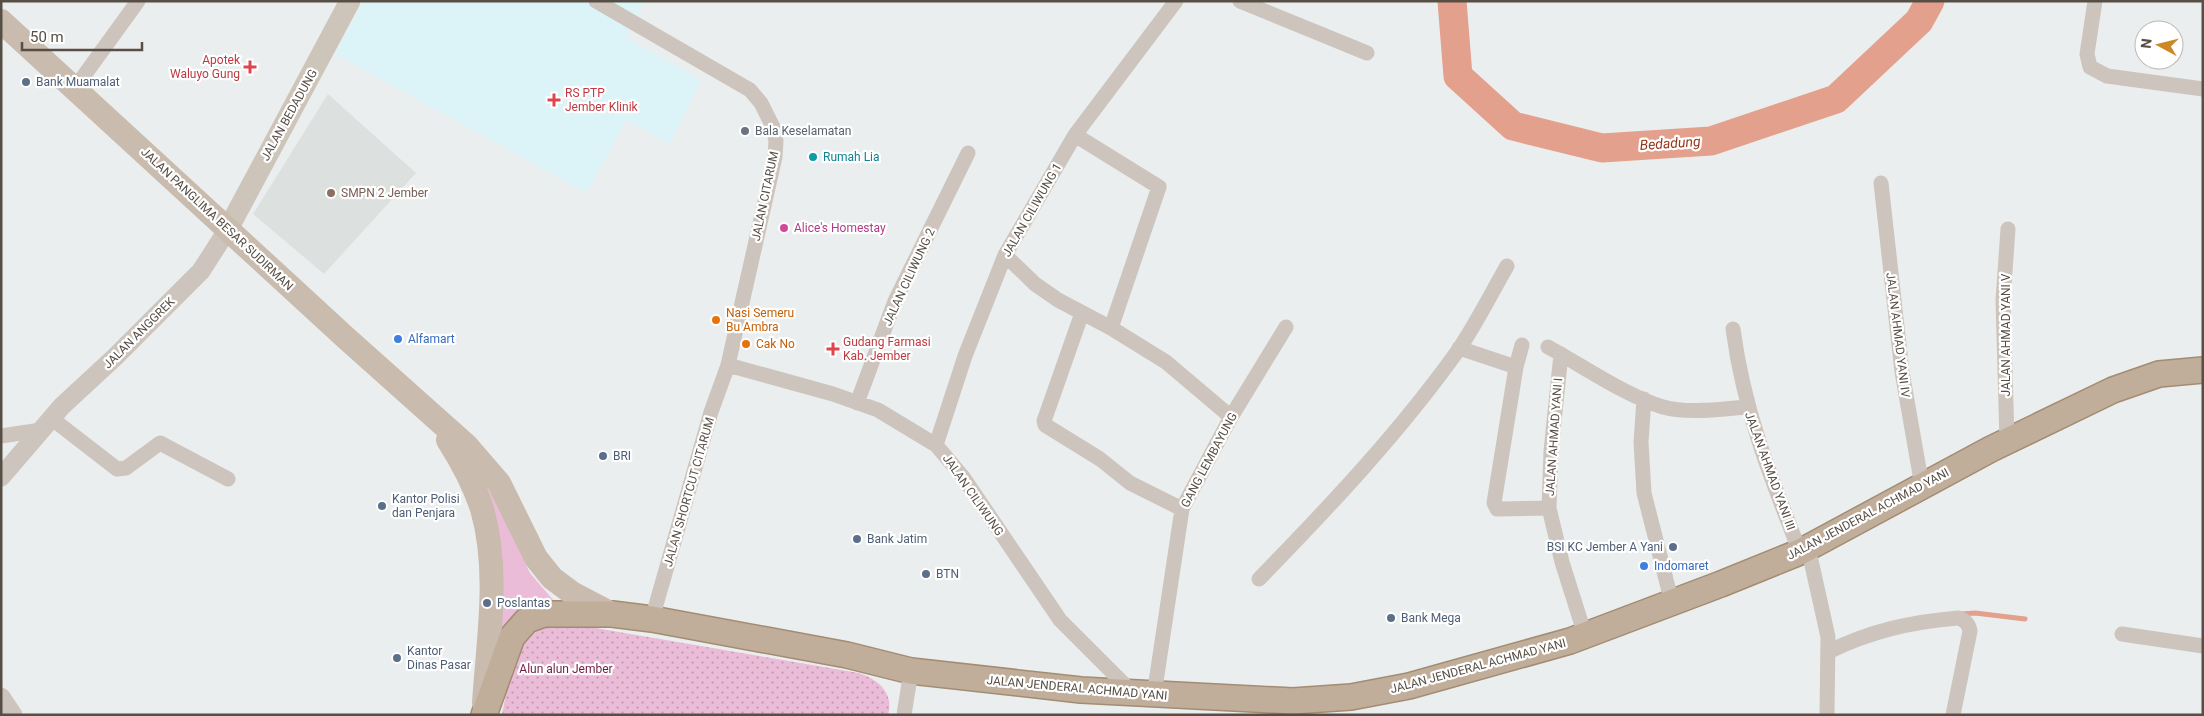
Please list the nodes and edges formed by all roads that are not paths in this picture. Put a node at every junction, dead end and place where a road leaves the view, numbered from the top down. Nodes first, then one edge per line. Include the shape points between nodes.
1 (138, 1) edge
2 (350, 1) edge
3 (596, 1) edge
4 (1176, 1) edge
5 (1240, 1) edge
6 (2095, 1) edge
7 (1, 21) edge
8 (1367, 53) dead end
9 (76, 88) junction
10 (2203, 89) edge
11 (1075, 135) junction
12 (968, 153) dead end
13 (1881, 183) dead end
14 (228, 229) junction
15 (2008, 229) dead end
16 (1005, 255) junction
17 (1507, 266) dead end
18 (1082, 313) junction
19 (1286, 326) dead end
20 (1111, 328) junction
21 (1734, 329) dead end
22 (1522, 344) dead end
23 (1459, 348) junction
24 (728, 365) junction
25 (1516, 367) junction
26 (2203, 370) edge
27 (1644, 399) junction
28 (857, 403) junction
29 (1747, 407) junction
30 (433, 415) junction
31 (1231, 417) junction
32 (46, 424) junction
33 (1, 436) edge
34 (2007, 441) junction
35 (936, 445) junction
36 (1, 477) edge
37 (228, 479) dead end
38 (1922, 486) junction
39 (1549, 508) junction
40 (1182, 509) junction
41 (1804, 550) junction
42 (1259, 579) dead end
43 (1672, 603) junction
44 (612, 614) junction
45 (652, 619) junction
46 (2122, 634) dead end
47 (1585, 635) junction
48 (2203, 646) edge
49 (1828, 652) junction
50 (911, 672) junction
51 (1144, 694) junction
52 (1, 697) edge
53 (12, 715) edge
54 (484, 715) edge
55 (904, 715) edge
56 (1827, 715) edge
57 (1953, 715) edge

1 - 9 street
2 - 14 main road, JALAN BEDADUNG
3 - 24 street, JALAN CITARUM via 750,90 765,109 773,127 775,157
4 - 11 street, JALAN CILIWUNG 1
5 - 8 street
6 - 10 street via 2087,54 2090,67 2106,76
7 - 9 main road, JALAN PANGLIMA BESAR SUDIRMAN
9 - 14 main road, JALAN PANGLIMA BESAR SUDIRMAN
11 - 16 street, JALAN CILIWUNG 1
11 - 20 street via 1160,187
12 - 28 street, JALAN CILIWUNG 2 via 895,301
13 - 38 street, JALAN AHMAD YANI IV via 1903,380
14 - 30 main road, JALAN PANGLIMA BESAR SUDIRMAN
14 - 32 street, JALAN ANGGREK via 202,270
15 - 34 street, JALAN AHMAD YANI V via 2003,300
16 - 18 street via 1035,284
16 - 35 street, JALAN CILIWUNG 1
17 - 23 street
18 - 20 street
18 - 40 street via 1044,421 1046,425 1100,459 1130,483
19 - 31 street, GANG LEMBAYUNG
20 - 31 street via 1166,362
21 - 29 street, JALAN AHMAD YANI III
22 - 25 street
23 - 25 street
23 - 42 street via 1380,451
24 - 28 street, JALAN CILIWUNG
24 - 45 street, JALAN SHORTCUT CITARUM via 711,412
25 - 39 street via 1494,503 1497,509 1505,510
26 - 34 highway, JALAN JENDERAL ACHMAD YANI via 2159,374 2112,390
27 - 29 street via 1664,407 1682,409
27 - 39 street, JALAN AHMAD YANI I via 1554,351
27 - 43 street via 1641,442 1644,493
28 - 35 street, JALAN CILIWUNG via 878,410
29 - 41 street, JALAN AHMAD YANI III via 1768,471
30 - 44 main road, JALAN PANGLIMA BESAR SUDIRMAN via 467,446 499,483 536,558 552,578 572,593
30 - 54 main road, JALAN PANGLIMA BESAR SUDIRMAN via 469,476 487,533 491,608
31 - 40 street, GANG LEMBAYUNG
32 - 33 street
32 - 36 street, JALAN ANGGREK
32 - 37 street via 117,469 126,468 160,443
34 - 38 highway, JALAN JENDERAL ACHMAD YANI
35 - 51 street, JALAN CILIWUNG via 963,477 1060,620
38 - 41 highway, JALAN JENDERAL ACHMAD YANI
39 - 47 street, JALAN AHMAD YANI I
40 - 51 street, GANG LEMBAYUNG
41 - 43 highway, JALAN JENDERAL ACHMAD YANI
41 - 49 street, JALAN AHMAD YANI III via 1825,619
43 - 47 highway, JALAN JENDERAL ACHMAD YANI
44 - 45 highway, JALAN JENDERAL ACHMAD YANI
44 - 54 highway, JALAN JENDERAL ACHMAD YANI via 544,614 527,620 512,637
45 - 50 highway, JALAN JENDERAL ACHMAD YANI via 847,655
46 - 48 street
47 - 51 highway, JALAN JENDERAL ACHMAD YANI via 1409,686 1352,696 1294,701
49 - 56 street, JALAN AHMAD YANI III
49 - 57 street via 1887,628 1927,621 1963,620 1970,631
50 - 51 highway, JALAN JENDERAL ACHMAD YANI
50 - 55 street
52 - 53 street

